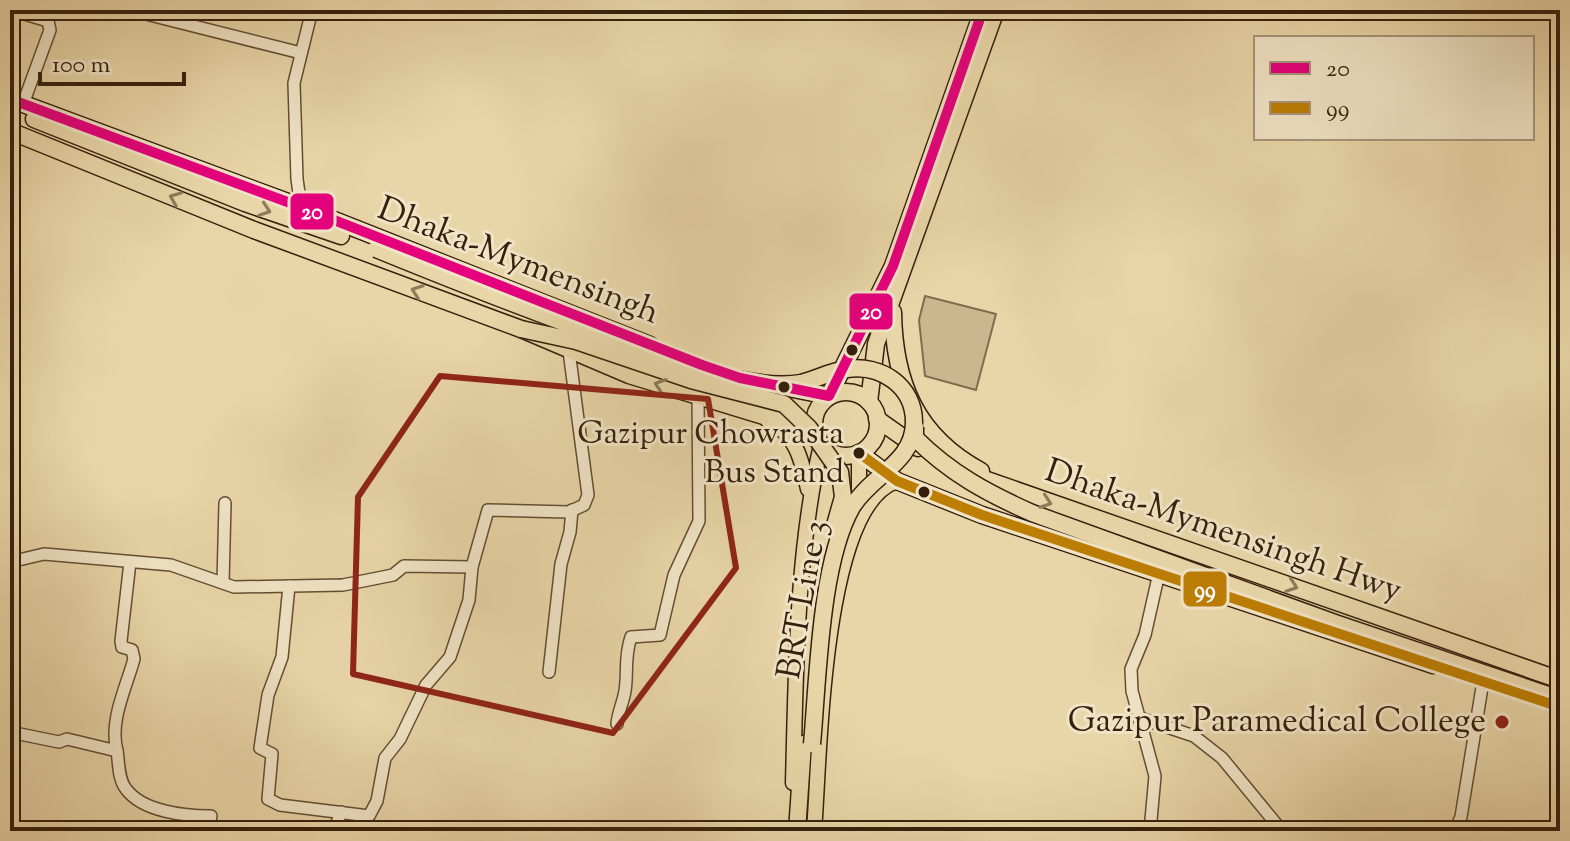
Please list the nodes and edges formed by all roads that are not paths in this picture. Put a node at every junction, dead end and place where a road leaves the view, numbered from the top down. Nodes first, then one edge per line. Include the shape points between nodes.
1 (11, 10) edge
2 (130, 10) edge
3 (312, 10) edge
4 (983, 10) edge
5 (996, 10) edge
6 (301, 53) junction
7 (14, 104) edge
8 (10, 131) edge
9 (301, 207) junction
10 (330, 221) junction
11 (357, 242) junction
12 (893, 302) junction
13 (521, 329) junction
14 (569, 351) junction
15 (829, 396) junction
16 (698, 397) junction
17 (869, 402) junction
18 (747, 412) junction
19 (877, 419) junction
20 (914, 422) junction
21 (818, 438) junction
22 (859, 453) junction
23 (897, 481) junction
24 (1013, 491) junction
25 (809, 497) junction
26 (225, 503) dead end
27 (572, 510) junction
28 (855, 529) junction
29 (10, 562) edge
30 (130, 562) junction
31 (472, 567) junction
32 (1159, 573) junction
33 (223, 583) junction
34 (289, 586) junction
35 (549, 672) dead end
36 (1560, 680) edge
37 (1483, 681) junction
38 (1560, 699) edge
39 (1560, 707) edge
40 (1140, 718) junction
41 (617, 724) dead end
42 (10, 732) edge
43 (808, 744) junction
44 (117, 751) junction
45 (341, 812) junction
46 (208, 831) edge
47 (334, 831) edge
48 (794, 831) edge
49 (805, 831) edge
50 (814, 831) edge
51 (1150, 831) edge
52 (1282, 831) edge
53 (1455, 831) edge

1 - 7 street via 48,21 50,30
2 - 6 street
3 - 6 street
4 - 15 highway via 893,266
5 - 12 highway
6 - 9 street via 294,83
7 - 9 highway, Dhaka-Mymensingh
7 -> 11 highway via 245,203
13 -> 8 highway, Dhaka-Mymensingh via 254,230
9 - 10 highway, Dhaka-Mymensingh
10 - 11 highway
10 - 15 highway, Dhaka-Mymensingh via 702,365
11 - 20 highway, bridge via 497,300 713,375 785,385 849,369 878,371 910,398
12 - 17 highway via 876,344
12 - 24 highway via 897,369 923,422 955,454
13 - 14 highway, Dhaka-Mymensingh
13 - 43 highway, BRT Line 3, bridge via 784,404 835,463 843,497 813,635
16 -> 14 highway, Dhaka-Mymensingh
14 - 27 street via 588,495 584,505
15 - 17 highway, Dhaka-Mymensingh via 855,393
15 - 21 highway via 816,412
16 - 18 highway, Dhaka-Mymensingh
16 - 41 street via 699,521 674,575 660,635 631,637
17 - 19 highway
18 - 21 highway, Dhaka-Mymensingh
18 - 25 main road via 779,426 792,441
19 - 22 highway via 874,439
19 - 24 highway, Dhaka-Mymensingh Hwy via 927,454
20 - 38 highway, bridge via 915,438 948,470 992,496
20 - 43 highway, BRT Line 3, bridge via 912,441 902,457 863,491 846,518 821,637
21 - 22 highway, Dhaka-Mymensingh via 839,455
21 - 25 main road
22 - 23 highway, Dhaka-Mymensingh Hwy
22 - 28 main road
23 - 28 main road via 875,494
23 - 32 highway, Dhaka-Mymensingh Hwy
24 -> 36 highway, Dhaka-Mymensingh Hwy
25 - 48 main road via 797,654
26 - 33 street
27 - 31 street via 488,510
27 - 35 street
28 - 50 main road via 827,648
29 - 30 street via 44,554
30 - 33 street via 171,565
30 - 44 street via 121,641 134,659 117,712
31 - 34 street via 404,566 393,575 362,583
31 - 45 street via 469,600 450,657 426,685 385,758 369,816
32 - 37 highway, Dhaka-Mymensingh Hwy
32 - 40 street via 1131,669
33 - 34 street
34 - 45 street via 282,657 268,695 260,748 272,754 268,799
37 - 39 highway, Dhaka-Mymensingh Hwy
37 - 53 street
40 - 51 street via 1155,776
40 - 52 street via 1194,736 1213,751
42 - 44 street
43 - 48 highway, BRT Line 3
43 - 49 highway, BRT Line 3
44 - 46 street via 121,780 139,801 174,813 211,816
45 - 47 street

